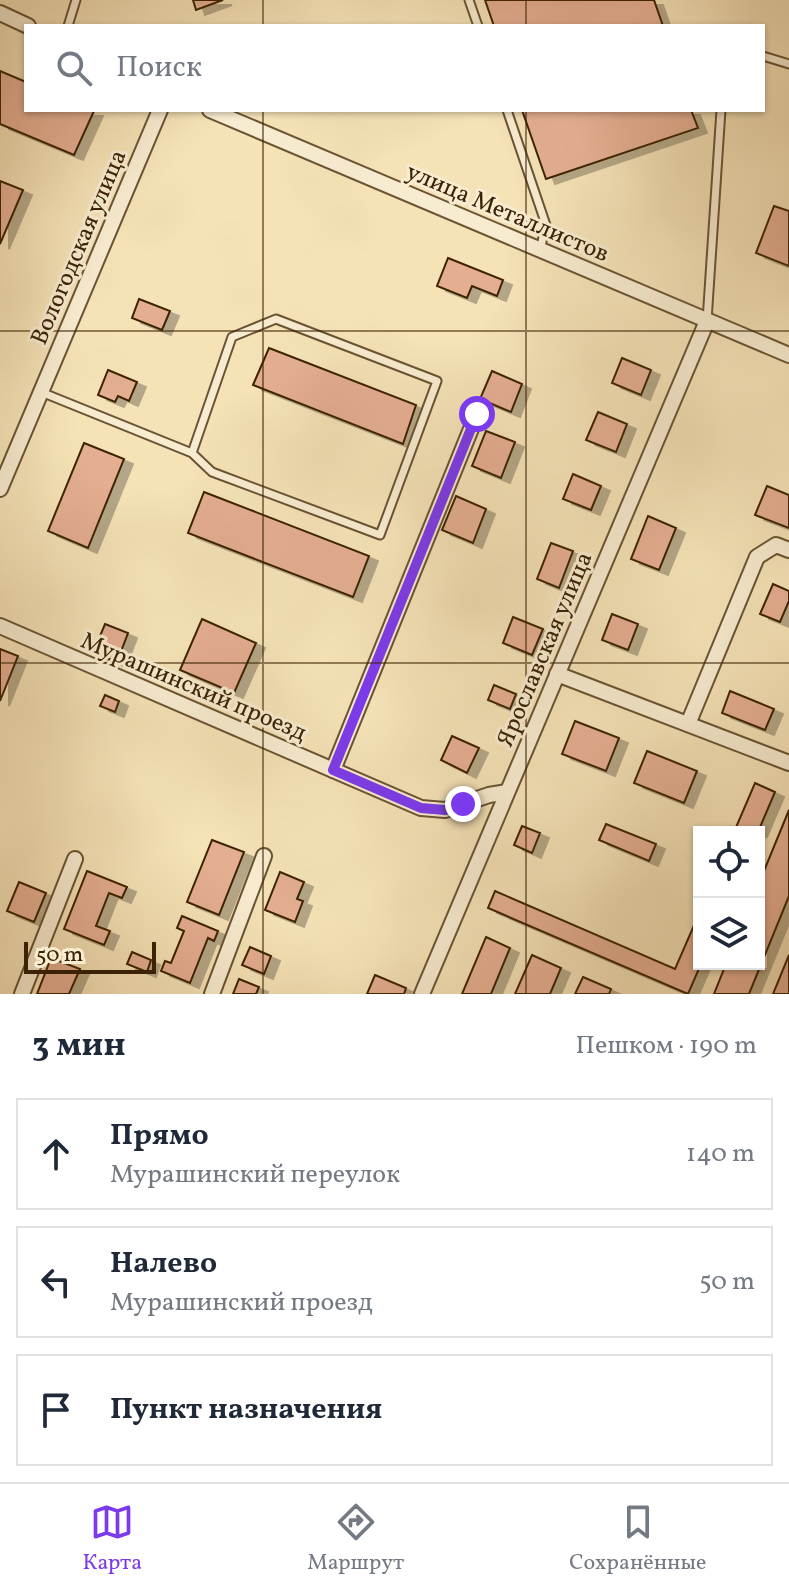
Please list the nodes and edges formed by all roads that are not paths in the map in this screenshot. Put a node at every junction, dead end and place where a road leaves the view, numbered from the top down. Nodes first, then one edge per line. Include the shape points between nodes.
1 (76, 0) edge
2 (469, 0) edge
3 (0, 13) edge
4 (24, 24) edge
5 (69, 24) edge
6 (477, 24) edge
7 (765, 57) edge
8 (789, 64) edge
9 (159, 112) edge
10 (215, 112) edge
11 (508, 112) edge
12 (721, 112) edge
13 (540, 250) junction
14 (707, 321) junction
15 (789, 355) edge
16 (41, 392) junction
17 (477, 414) dead end
18 (192, 453) junction
19 (0, 489) edge
20 (789, 550) edge
21 (0, 626) edge
22 (557, 674) junction
23 (688, 724) junction
24 (789, 763) edge
25 (333, 770) junction
26 (507, 792) junction
27 (264, 856) dead end
28 (75, 859) dead end
29 (22, 994) edge
30 (212, 994) edge
31 (422, 994) edge

1 - 5 lane
2 - 6 lane
3 - 4 street
7 - 8 lane
9 - 16 street, Вологодская улица
10 - 13 street, улица Металлистов
11 - 13 lane via 546,225
12 - 14 lane
13 - 14 street, улица Металлистов
14 - 15 street, улица Металлистов
14 - 22 street, Ярославская улица
16 - 18 lane
16 - 19 street, Вологодская улица
17 - 25 street
18 - 18 lane via 212,472 380,535 437,381 276,319 232,337
20 - 23 street via 776,545 757,557
21 - 25 street, Мурашинский проезд
22 - 23 street
22 - 26 street, Ярославская улица
23 - 24 street
25 - 26 street, Мурашинский проезд via 421,808 445,810
26 - 31 street, Ярославская улица
27 - 30 street
28 - 29 street

